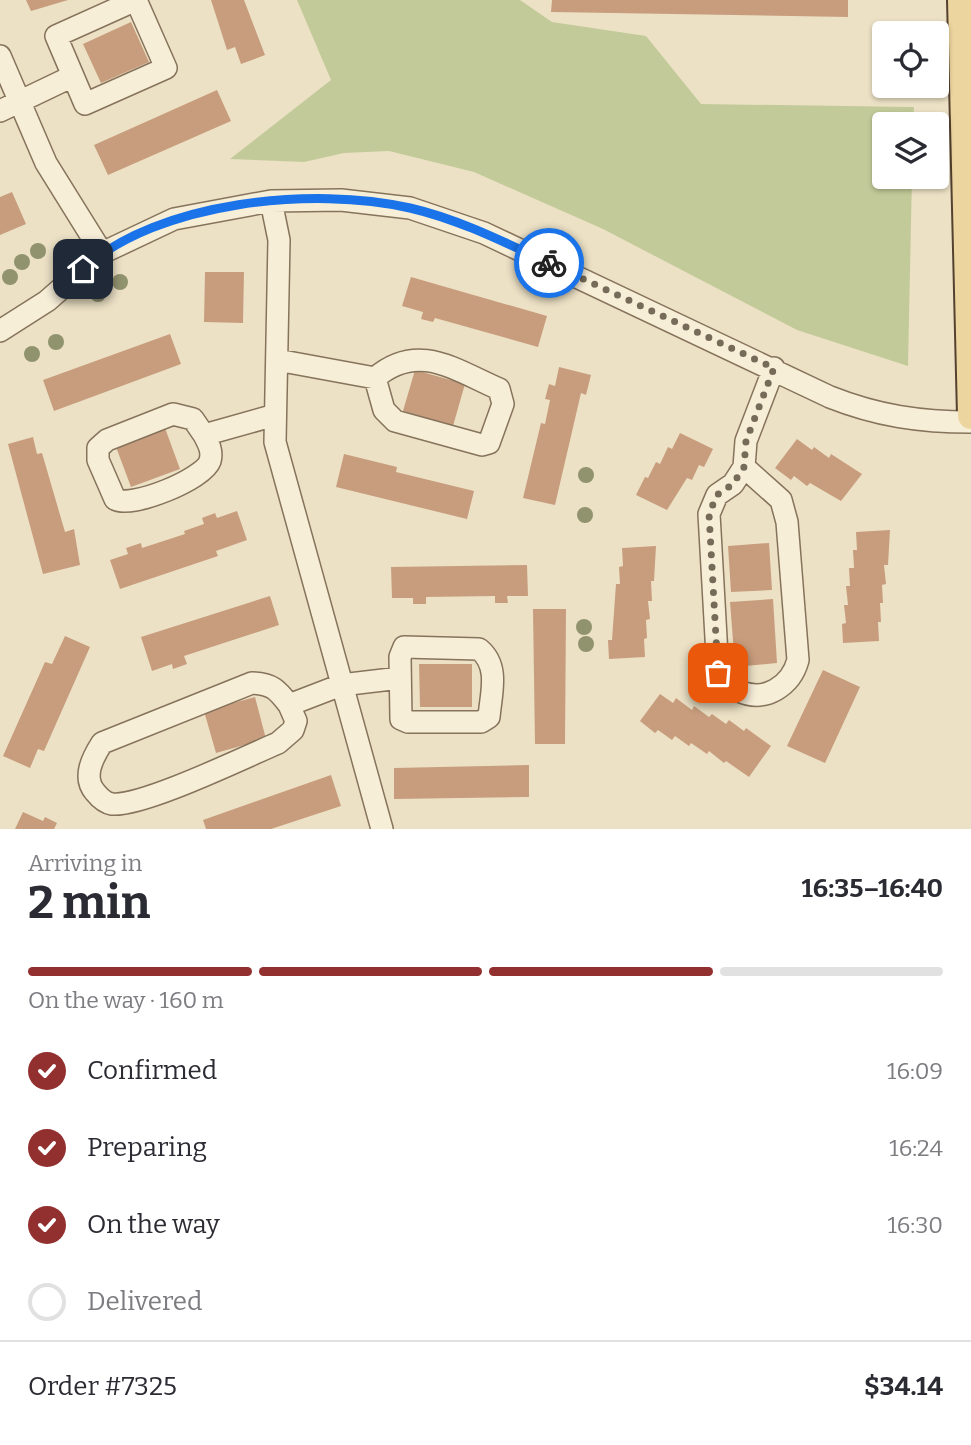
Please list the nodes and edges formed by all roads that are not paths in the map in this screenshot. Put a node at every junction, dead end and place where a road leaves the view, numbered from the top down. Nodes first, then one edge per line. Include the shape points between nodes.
1 (965, 8) edge
2 (0, 56) edge
3 (73, 76) junction
4 (20, 99) junction
5 (0, 111) edge
6 (968, 172) edge
7 (271, 201) junction
8 (102, 253) junction
9 (0, 331) edge
10 (277, 360) junction
11 (774, 368) junction
12 (375, 378) junction
13 (275, 415) junction
14 (971, 416) edge
15 (971, 422) edge
16 (204, 435) junction
17 (744, 467) junction
18 (400, 678) junction
19 (341, 685) junction
20 (289, 705) junction
21 (382, 829) edge

1 - 6 main road
2 - 4 street
3 - 3 street via 55,36 136,0 166,68 85,104
3 - 4 street
4 - 5 street
4 - 8 street via 46,163
6 - 14 main road
7 - 8 street via 174,219
7 - 10 street via 279,240
7 - 11 street via 341,200 410,208 472,228
8 - 9 street via 47,301
10 - 12 street
10 - 13 street
11 - 15 street via 869,412 929,422
11 - 17 street via 746,441
12 - 12 street via 401,361 427,359 499,389 503,404 489,443 482,445 395,421 384,410
13 - 16 street
13 - 19 street via 275,442
16 - 16 street via 193,419 173,414 107,440 98,448 99,460 115,499 138,501 202,473 211,451
17 - 17 street via 733,484 717,495 709,514 718,673 736,690 754,696 770,694 783,685 798,660 787,522 781,500
18 - 18 street via 404,646 479,649 492,664 489,717 481,722 401,719
18 - 19 street
19 - 20 street
19 - 21 street
20 - 20 street via 276,687 251,683 102,743 89,770 90,787 113,804 138,801 278,743 296,721

